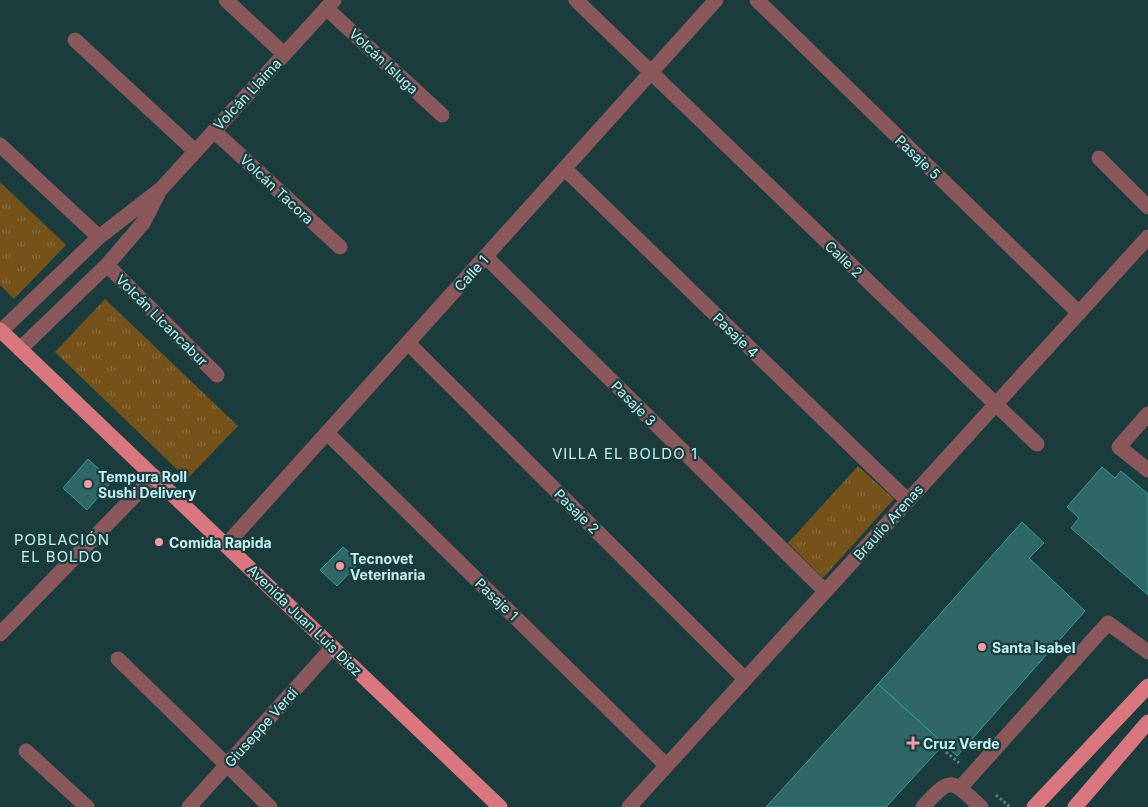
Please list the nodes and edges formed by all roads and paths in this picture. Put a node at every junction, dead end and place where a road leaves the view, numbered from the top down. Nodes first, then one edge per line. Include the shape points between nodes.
1 (226, 0) edge
2 (576, 0) edge
3 (716, 0) edge
4 (757, 0) edge
5 (330, 4) edge
6 (75, 40) dead end
7 (284, 54) junction
8 (651, 73) junction
9 (442, 115) dead end
10 (214, 131) junction
11 (0, 145) edge
12 (195, 151) junction
13 (1099, 158) dead end
14 (565, 169) junction
15 (161, 188) junction
16 (1148, 207) edge
17 (99, 237) junction
18 (1148, 237) edge
19 (340, 247) dead end
20 (486, 256) junction
21 (107, 265) junction
22 (1079, 313) junction
23 (1, 330) edge
24 (408, 343) junction
25 (20, 350) junction
26 (217, 375) dead end
27 (995, 404) junction
28 (1148, 414) edge
29 (327, 433) junction
30 (1037, 444) dead end
31 (1148, 470) edge
32 (154, 476) junction
33 (908, 501) junction
34 (226, 545) junction
35 (825, 591) junction
36 (0, 634) edge
37 (333, 647) junction
38 (1148, 652) edge
39 (118, 659) dead end
40 (745, 679) junction
41 (1148, 686) edge
42 (1148, 722) edge
43 (26, 751) dead end
44 (226, 765) junction
45 (666, 765) junction
46 (960, 788) junction
47 (1002, 800) dead end
48 (87, 807) edge
49 (189, 807) edge
50 (270, 807) edge
51 (500, 807) edge
52 (629, 807) edge
53 (923, 807) edge
54 (981, 807) edge
55 (1010, 807) edge
56 (1034, 807) edge
57 (1075, 807) edge

1 - 7 street
2 - 8 street, Calle 2
3 - 8 street, Calle 1
4 - 22 street, Pasaje 5
5 - 7 street, Volcán Llaima
5 - 9 street, Volcán Isluga
6 - 12 street
7 - 10 street, Volcán Llaima
8 - 14 street, Calle 1
8 - 27 street, Calle 2
10 - 12 street, Volcán Llaima
10 - 19 street, Volcán Tacora
11 - 17 street
12 - 15 street, Volcán Llaima
13 - 16 street
14 - 20 street, Calle 1
14 - 33 street, Pasaje 4
15 - 17 street, Volcán Llaima
15 - 21 street, Volcán Llaima via 143,223
17 - 23 street, Volcán Llaima
18 - 22 street, Braulio Arenas
20 - 24 street, Calle 1
20 - 35 street, Pasaje 3
21 - 25 street, Volcán Llaima
21 - 26 street, Volcán Licancabur
22 - 27 street, Braulio Arenas
23 - 25 main road, Avenida Juan Luis Diez
24 - 29 street, Calle 1
24 - 40 street, Pasaje 2
25 - 32 main road, Avenida Juan Luis Diez
27 - 30 street, Calle 2
27 - 33 street, Braulio Arenas
28 - 31 street via 1119,447
29 - 34 street, Calle 1
29 - 45 street, Pasaje 1
32 - 34 main road, Avenida Juan Luis Diez
32 - 36 street
33 - 35 street, Braulio Arenas
34 - 37 main road, Avenida Juan Luis Diez
35 - 40 street, Braulio Arenas
37 - 44 street, Giuseppe Verdi
37 - 51 main road, Avenida Juan Luis Diez
38 - 46 street via 1108,623
39 - 44 street
40 - 45 street, Braulio Arenas
41 - 56 main road
42 - 57 main road
43 - 48 street
44 - 49 street, Giuseppe Verdi
44 - 50 street
45 - 52 street, Braulio Arenas
46 - 53 street via 955,784 941,787
46 - 54 street
47 - 55 path

